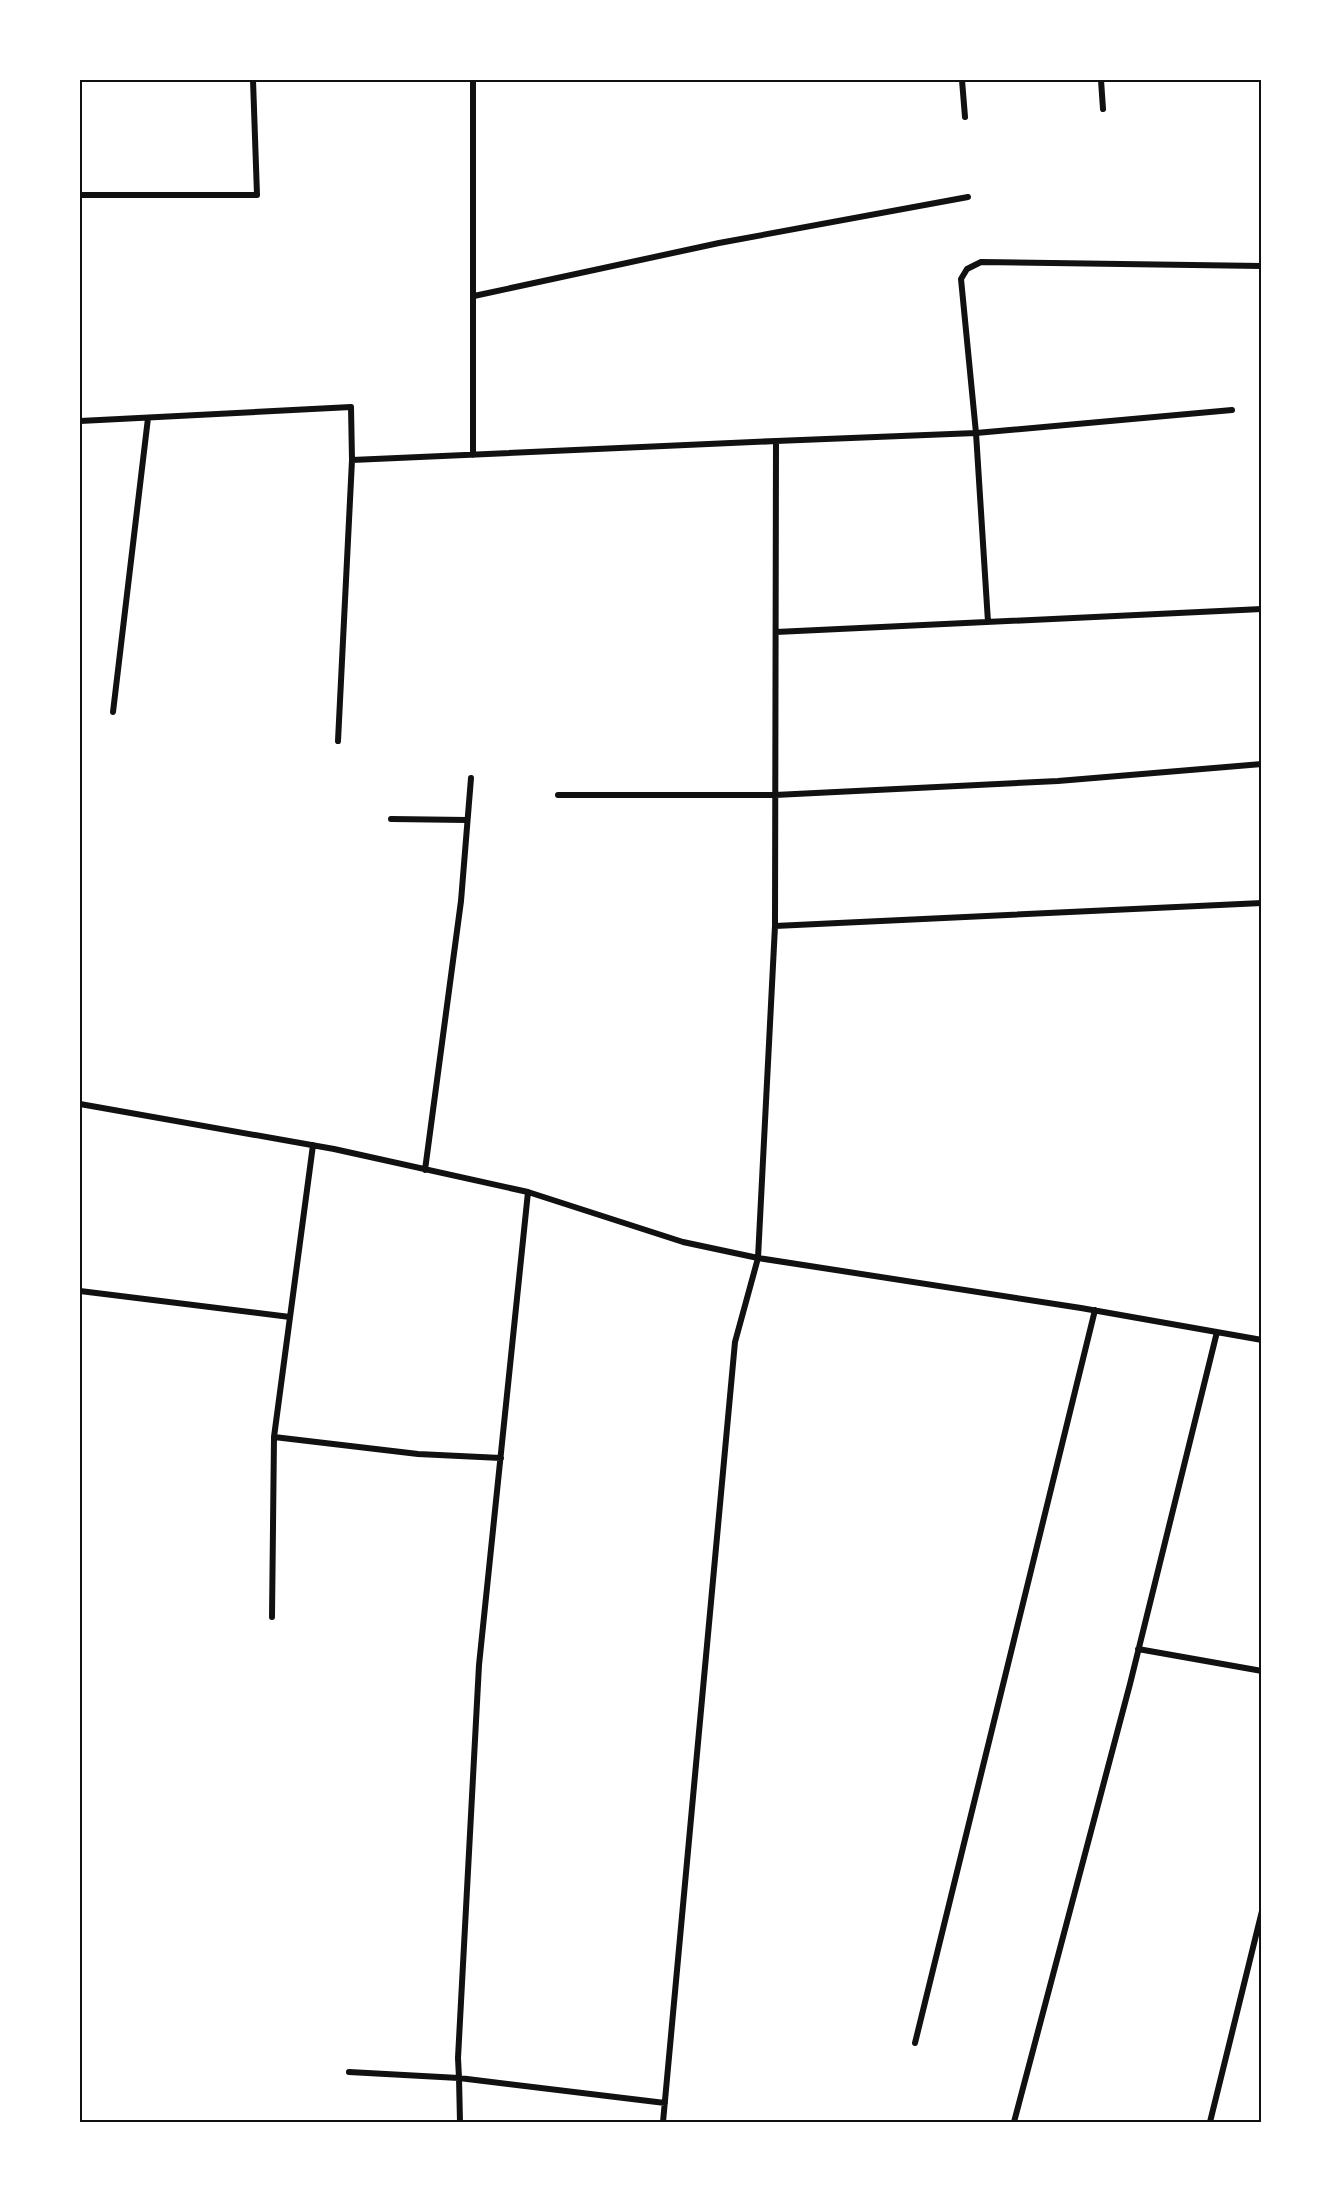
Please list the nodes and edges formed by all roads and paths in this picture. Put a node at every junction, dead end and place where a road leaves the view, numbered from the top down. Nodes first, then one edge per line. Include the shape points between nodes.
1 (253, 80) edge
2 (473, 80) edge
3 (962, 80) edge
4 (1101, 80) edge
5 (1103, 110) dead end
6 (965, 117) dead end
7 (80, 195) edge
8 (968, 197) dead end
9 (1262, 266) edge
10 (474, 296) junction
11 (1232, 410) dead end
12 (148, 417) junction
13 (80, 421) edge
14 (976, 433) junction
15 (776, 441) junction
16 (474, 455) junction
17 (352, 460) junction
18 (1262, 609) edge
19 (988, 622) junction
20 (776, 632) junction
21 (113, 712) dead end
22 (338, 741) dead end
23 (1262, 764) edge
24 (471, 778) dead end
25 (558, 795) dead end
26 (775, 795) junction
27 (391, 819) dead end
28 (467, 820) junction
29 (1262, 903) edge
30 (775, 926) junction
31 (80, 1104) edge
32 (313, 1145) junction
33 (425, 1170) junction
34 (528, 1192) junction
35 (758, 1258) junction
36 (80, 1291) edge
37 (1095, 1310) junction
38 (290, 1317) junction
39 (1217, 1332) junction
40 (1262, 1340) edge
41 (274, 1437) junction
42 (501, 1458) junction
43 (272, 1617) dead end
44 (1138, 1649) junction
45 (1262, 1671) edge
46 (1262, 1911) edge
47 (915, 2043) dead end
48 (349, 2072) dead end
49 (459, 2078) junction
50 (665, 2103) junction
51 (459, 2122) edge
52 (663, 2122) edge
53 (1014, 2122) edge
54 (1210, 2122) edge

1 - 7 street via 257,195
2 - 10 street
3 - 6 street
4 - 5 street
8 - 10 street via 719,243
9 - 14 street via 981,262 967,269 961,279
10 - 16 street
11 - 14 street
12 - 13 street
12 - 17 street via 351,407
12 - 21 street
14 - 15 street
14 - 19 street
15 - 16 street
15 - 20 street
16 - 17 street
17 - 22 street
18 - 19 street
19 - 20 street
20 - 26 street
23 - 26 street via 1058,781
24 - 28 street
25 - 26 street
26 - 30 street
27 - 28 street
28 - 33 street via 461,901
29 - 30 street
30 - 35 street
31 - 32 street
32 - 33 street
32 - 38 street
33 - 34 street
34 - 35 street via 683,1242
34 - 42 street
35 - 37 street
35 - 50 street via 735,1342
36 - 38 street
37 - 39 street
37 - 47 street
38 - 41 street
39 - 40 street
39 - 44 street
41 - 42 street via 418,1454
41 - 43 street
42 - 49 street via 479,1665
44 - 45 street
44 - 53 street
46 - 54 street
48 - 49 street
49 - 50 street
49 - 51 street
50 - 52 street

